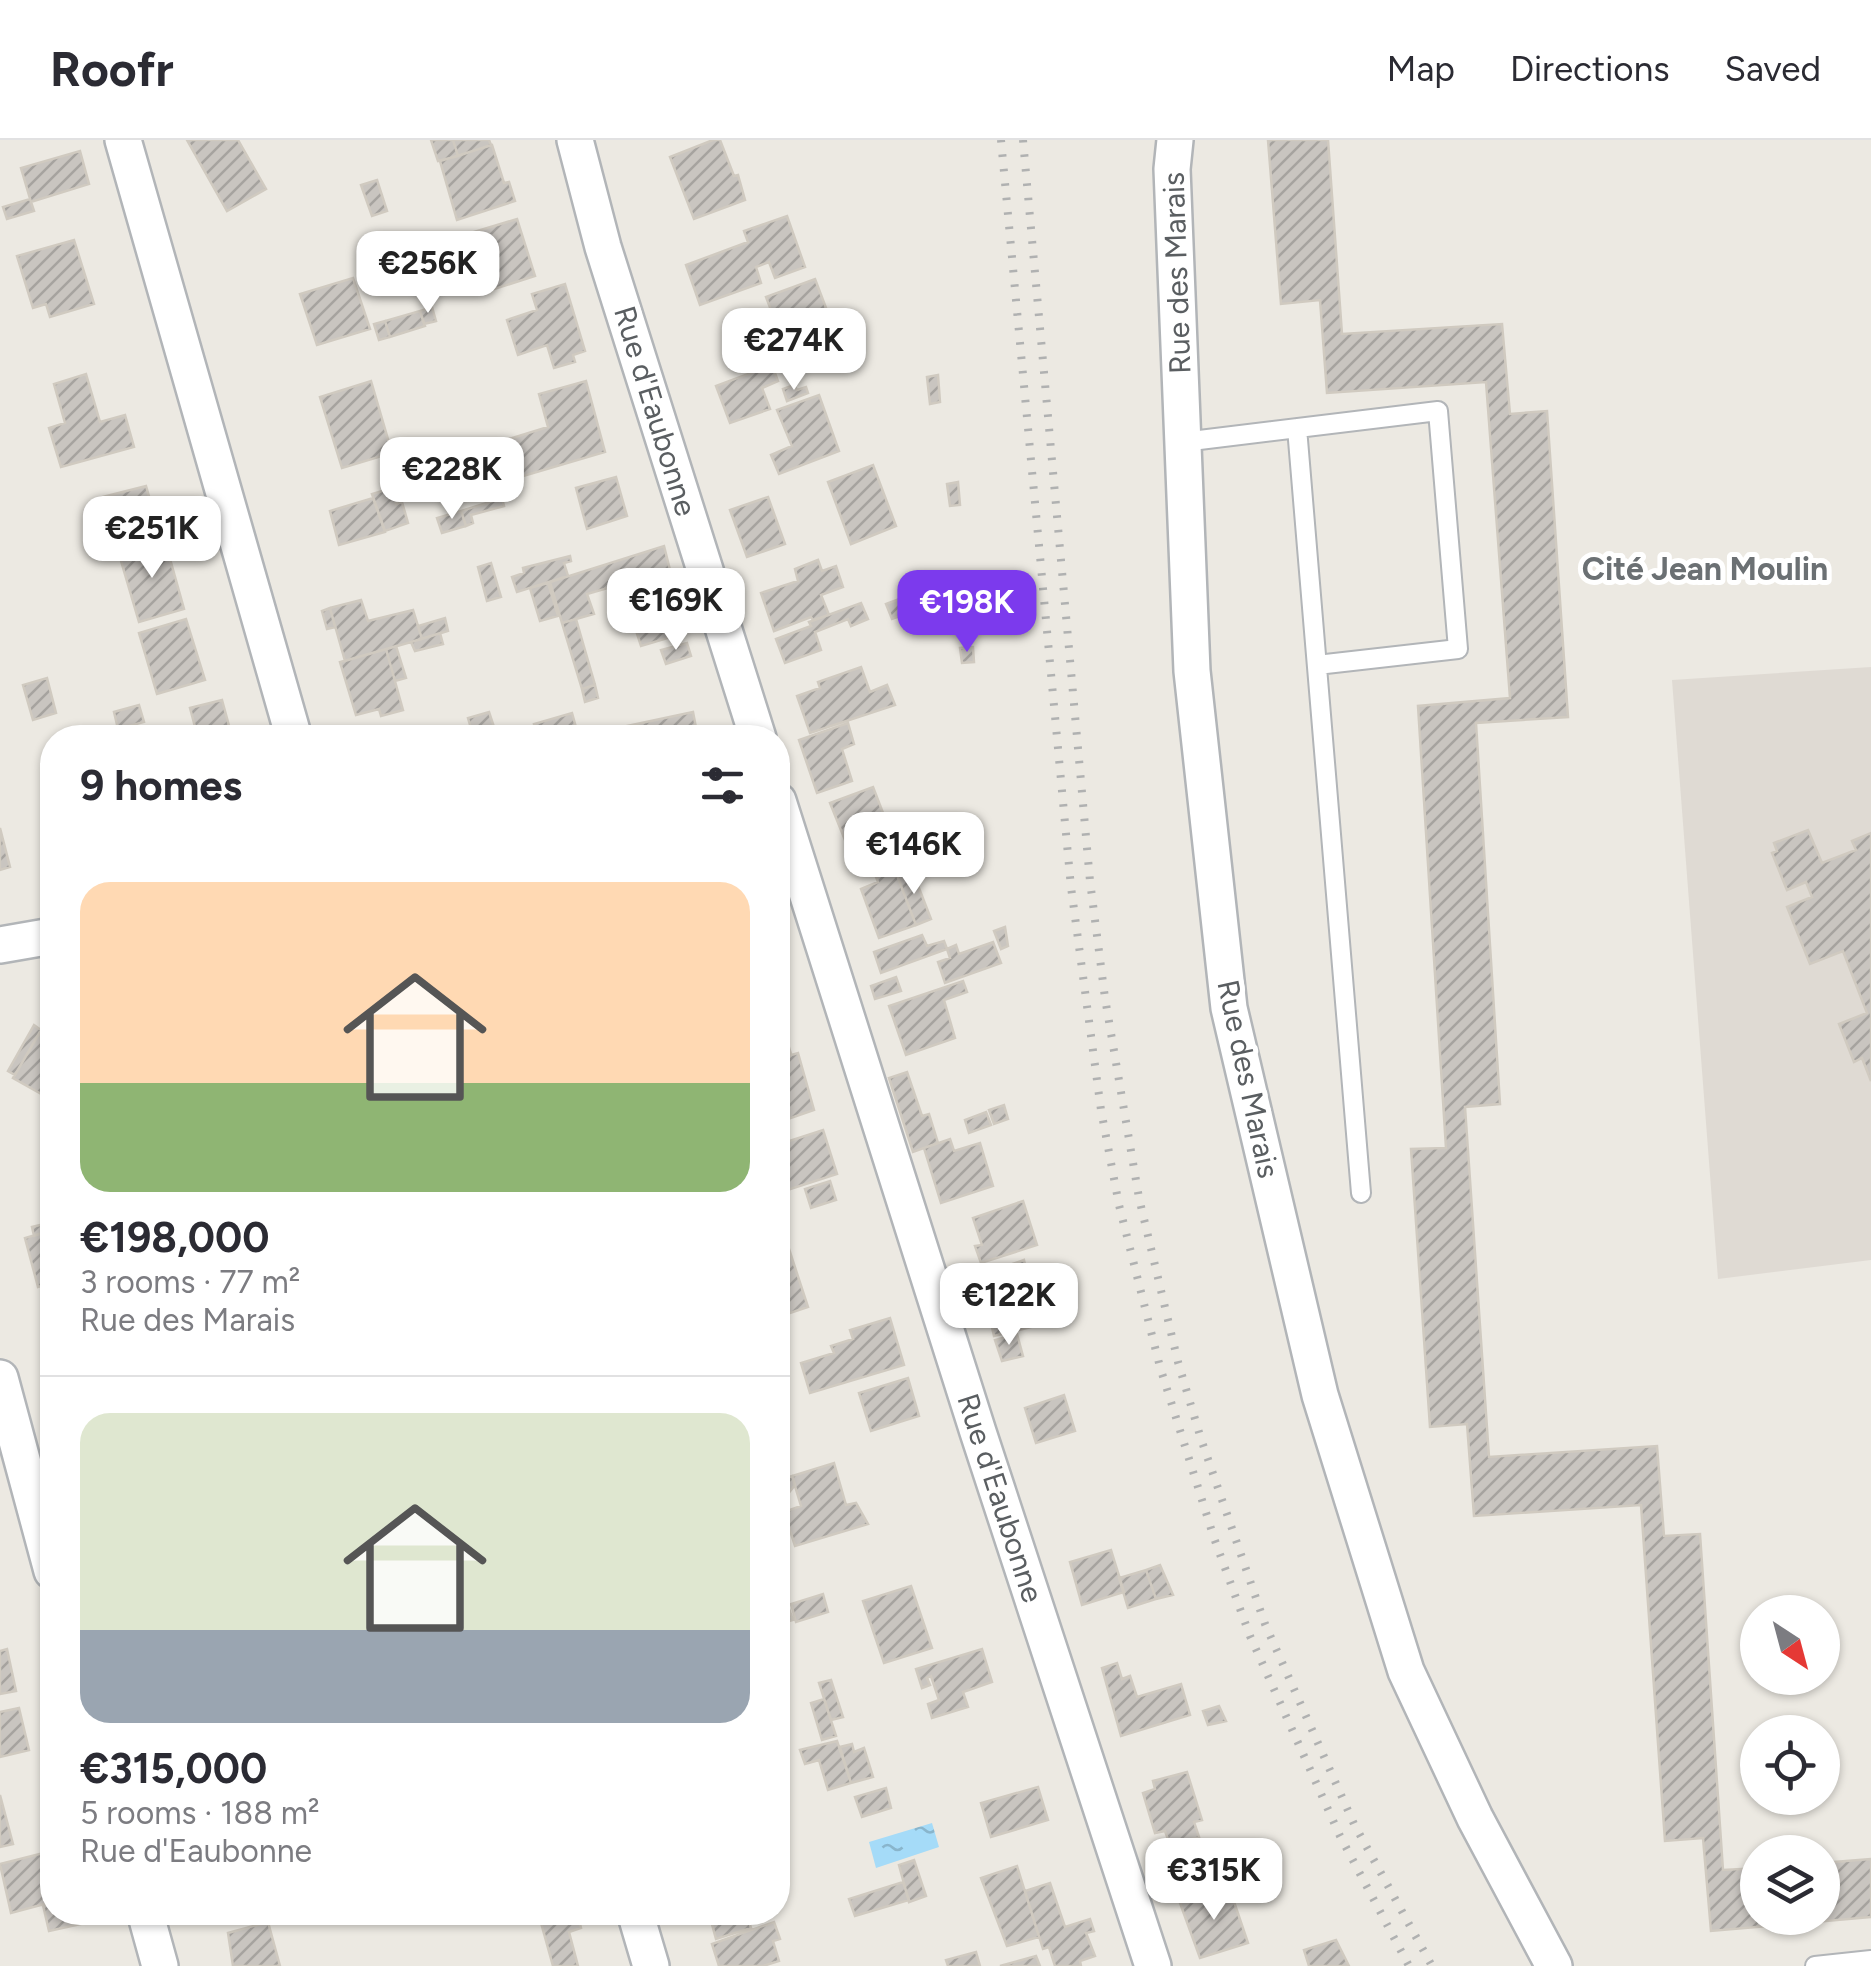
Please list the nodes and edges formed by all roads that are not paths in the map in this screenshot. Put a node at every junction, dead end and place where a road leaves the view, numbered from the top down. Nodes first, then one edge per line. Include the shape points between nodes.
1 (123, 140) edge
2 (576, 140) edge
3 (1175, 140) edge
4 (1297, 428) junction
5 (1183, 442) junction
6 (1317, 665) junction
7 (290, 725) edge
8 (754, 725) edge
9 (790, 839) edge
10 (40, 938) edge
11 (0, 945) edge
12 (1361, 1193) dead end
13 (0, 1378) edge
14 (40, 1527) edge
15 (149, 1925) edge
16 (640, 1925) edge
17 (1871, 1960) edge
18 (160, 1966) edge
19 (651, 1966) edge
20 (1153, 1966) edge
21 (1554, 1966) edge
22 (1815, 1966) edge

1 - 7 street
2 - 8 street, Rue d'Eaubonne via 603,247
3 - 5 street, Rue des Marais
4 - 5 lane
4 - 6 lane
4 - 6 lane via 1438,411 1458,649
5 - 21 street, Rue des Marais via 1192,670 1228,1008 1320,1395 1406,1671
6 - 12 lane
9 - 20 street, Rue d'Eaubonne
10 - 11 street
13 - 14 street
15 - 18 street
16 - 19 street
17 - 22 lane

